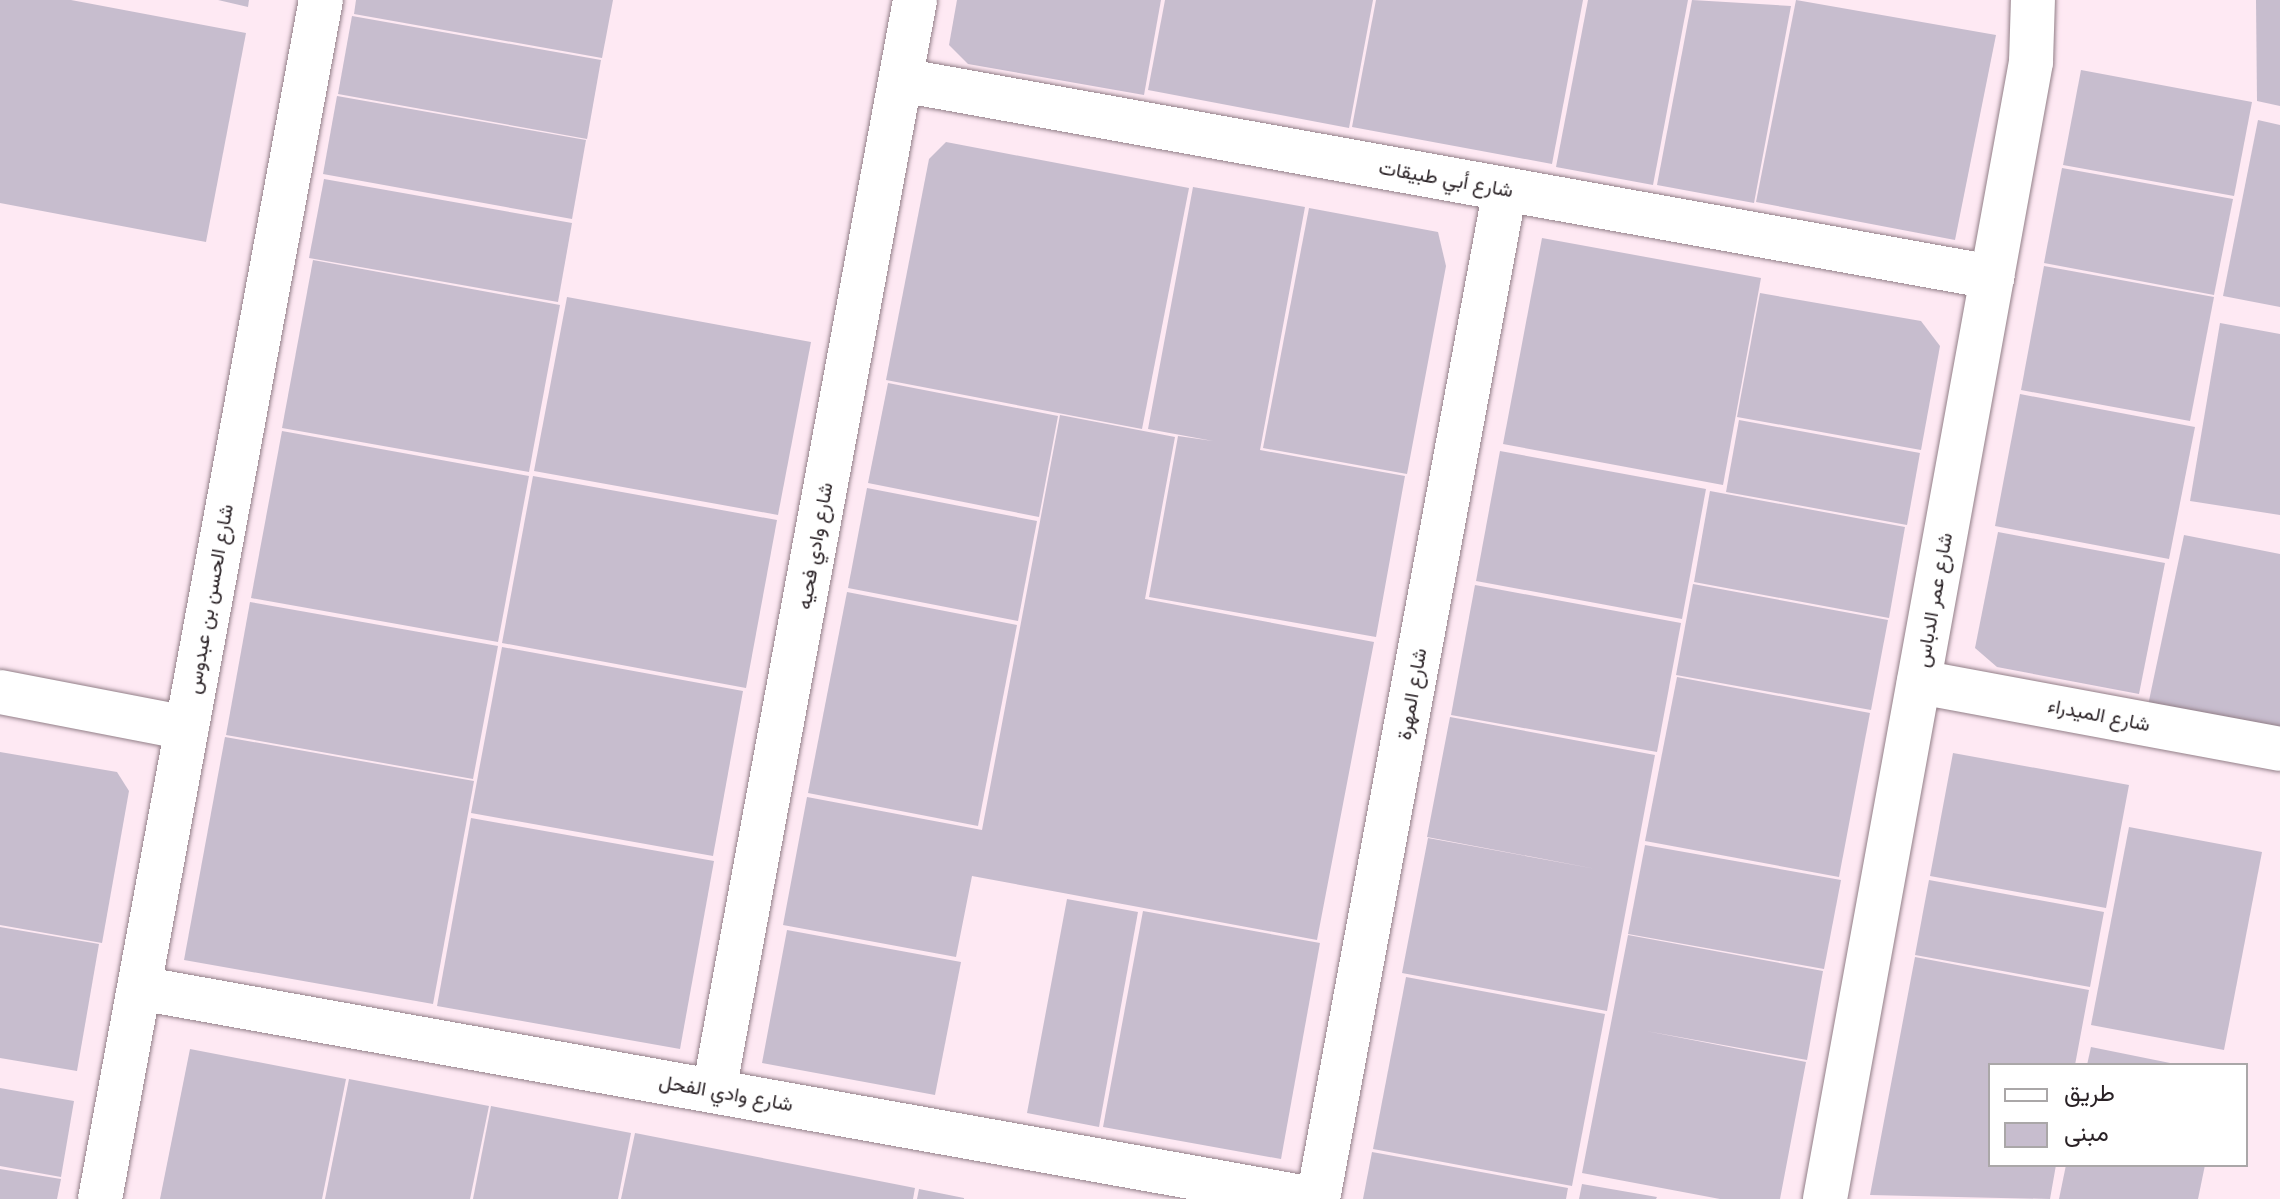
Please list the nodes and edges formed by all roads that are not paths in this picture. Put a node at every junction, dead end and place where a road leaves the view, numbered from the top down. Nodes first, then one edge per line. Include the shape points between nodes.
1 (321, 0) edge
2 (915, 0) edge
3 (2033, 0) edge
4 (901, 80) junction
5 (1505, 189) junction
6 (1992, 277) junction
7 (1919, 682) junction
8 (0, 692) edge
9 (187, 728) junction
10 (2280, 749) edge
11 (139, 988) junction
12 (714, 1091) junction
13 (100, 1199) edge
14 (1316, 1199) edge
15 (1825, 1199) edge

1 - 9 street, شارع الحسن بن عبدوس
2 - 4 street, شارع وادي فحيه
3 - 6 street, شارع عمر الدباس via 2031,62
4 - 5 street, شارع أبي طبيقات
4 - 12 street, شارع وادي فحيه
5 - 6 street, شارع أبي طبيقات
5 - 14 street, شارع المهرة
6 - 7 street, شارع عمر الدباس
7 - 10 street, شارع الميدراء
7 - 15 street, شارع عمر الدباس
8 - 9 street
9 - 11 street, شارع الحسن بن عبدوس
11 - 12 street, شارع وادي الفحل
11 - 13 street, شارع الحسن بن عبدوس
12 - 14 street, شارع وادي الفحل

